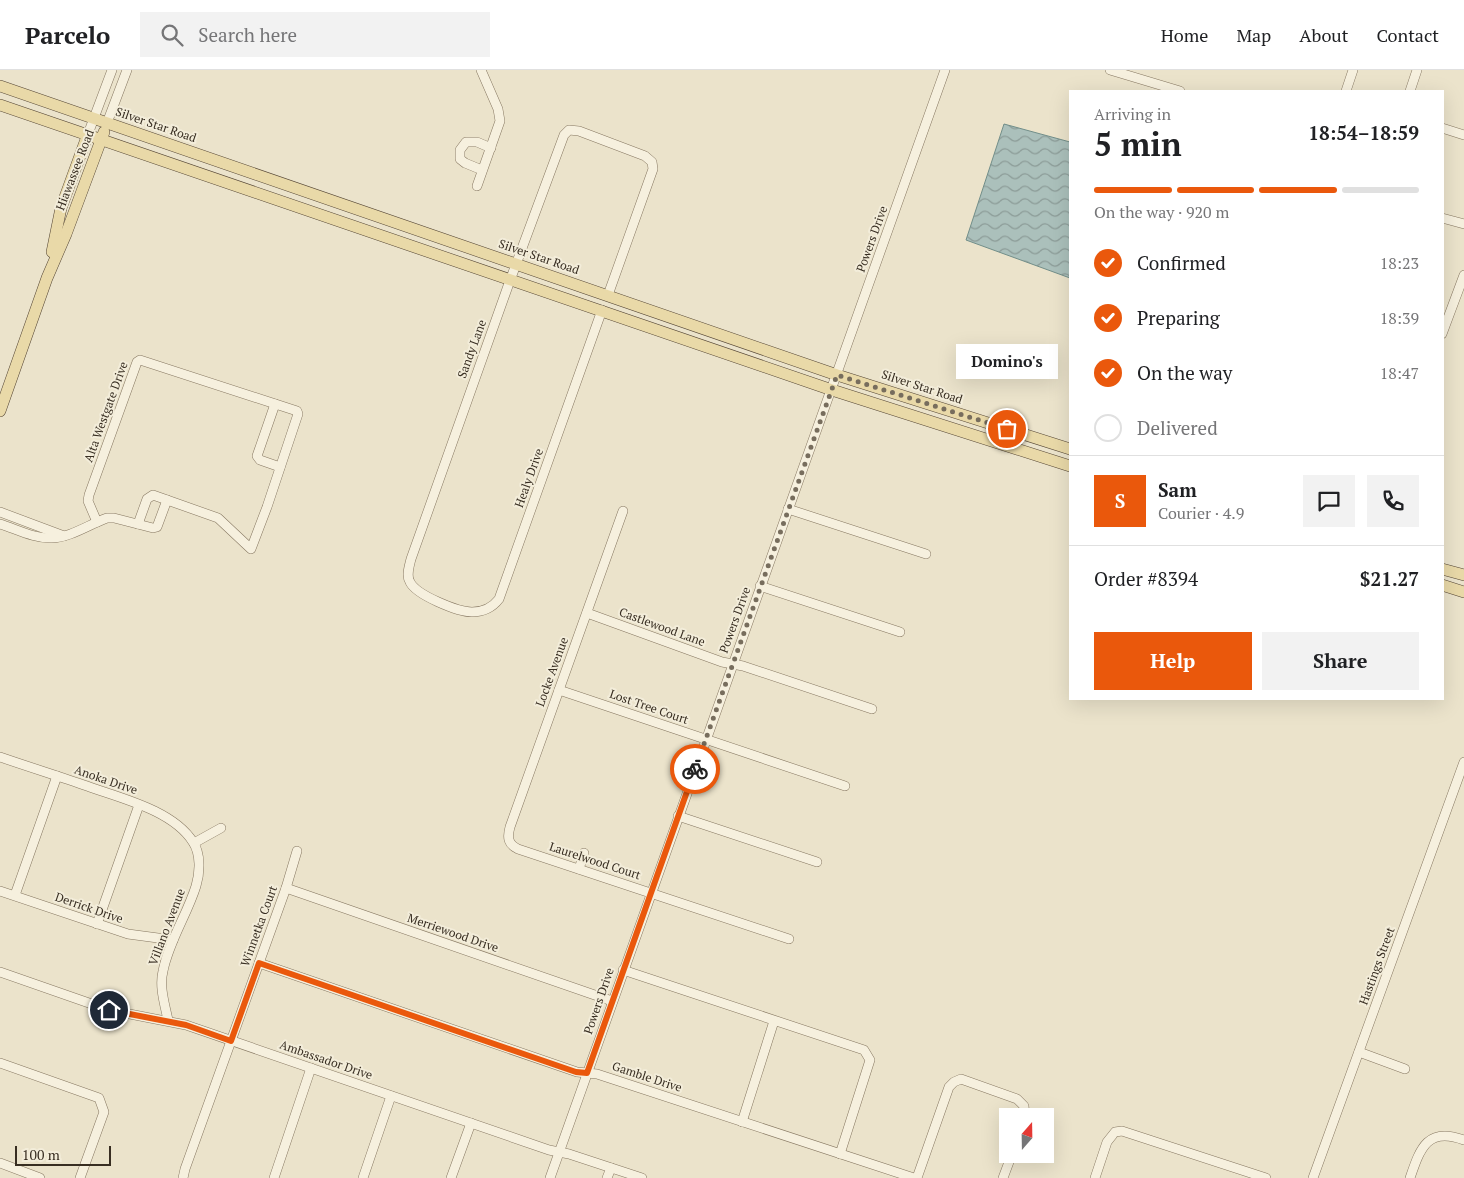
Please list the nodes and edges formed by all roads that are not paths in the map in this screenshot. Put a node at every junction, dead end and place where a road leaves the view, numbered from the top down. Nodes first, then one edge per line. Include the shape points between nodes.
1 (112, 70) edge
2 (126, 70) edge
3 (481, 70) edge
4 (945, 70) edge
5 (1110, 70) edge
6 (1354, 70) edge
7 (1417, 70) edge
8 (0, 86) edge
9 (1177, 90) edge
10 (1346, 90) edge
11 (1410, 90) edge
12 (0, 105) edge
13 (94, 118) junction
14 (108, 123) junction
15 (1444, 129) edge
16 (88, 134) junction
17 (1464, 134) edge
18 (101, 139) junction
19 (491, 148) junction
20 (482, 170) junction
21 (477, 186) dead end
22 (271, 197) junction
23 (332, 201) junction
24 (1444, 219) edge
25 (1464, 224) edge
26 (516, 264) junction
27 (1464, 274) edge
28 (47, 278) junction
29 (510, 279) junction
30 (608, 295) junction
31 (602, 310) junction
32 (1444, 329) edge
33 (837, 375) junction
34 (832, 390) junction
35 (1, 404) edge
36 (275, 404) junction
37 (939, 424) junction
38 (1023, 434) junction
39 (1069, 449) edge
40 (1069, 466) edge
41 (280, 467) junction
42 (167, 500) junction
43 (788, 509) junction
44 (623, 511) dead end
45 (0, 512) edge
46 (97, 522) junction
47 (0, 524) edge
48 (138, 524) junction
49 (64, 536) junction
50 (926, 554) dead end
51 (1444, 569) edge
52 (1464, 576) edge
53 (760, 586) junction
54 (1444, 586) edge
55 (1464, 592) edge
56 (446, 605) joint
57 (587, 612) junction
58 (900, 632) dead end
59 (732, 664) junction
60 (559, 690) junction
61 (872, 709) dead end
62 (706, 740) junction
63 (0, 757) edge
64 (1464, 762) edge
65 (57, 776) junction
66 (845, 786) dead end
67 (139, 804) junction
68 (678, 816) junction
69 (221, 828) dead end
70 (509, 842) joint
71 (194, 843) junction
72 (297, 851) dead end
73 (584, 853) dead end
74 (817, 862) dead end
75 (579, 869) junction
76 (286, 888) junction
77 (0, 890) edge
78 (651, 893) junction
79 (15, 895) junction
80 (97, 924) junction
81 (790, 939) dead end
82 (173, 940) junction
83 (259, 963) junction
84 (623, 970) junction
85 (0, 972) edge
86 (612, 1001) junction
87 (168, 1020) junction
88 (774, 1021) junction
89 (231, 1041) junction
90 (1359, 1052) junction
91 (0, 1063) edge
92 (312, 1068) junction
93 (1405, 1069) dead end
94 (587, 1073) junction
95 (390, 1096) junction
96 (1024, 1108) edge
97 (742, 1122) junction
98 (471, 1123) junction
99 (1464, 1140) edge
100 (559, 1152) junction
101 (840, 1154) junction
102 (0, 1163) edge
103 (1009, 1163) edge
104 (611, 1168) junction
105 (40, 1178) edge
106 (80, 1178) edge
107 (183, 1178) edge
108 (274, 1178) edge
109 (363, 1178) edge
110 (451, 1178) edge
111 (550, 1178) edge
112 (607, 1178) edge
113 (642, 1178) edge
114 (913, 1178) edge
115 (1003, 1178) edge
116 (1095, 1178) edge
117 (1266, 1178) edge
118 (1313, 1178) edge
119 (1410, 1178) edge

1 - 13 street, Hiawassee Road
2 - 14 street, Hiawassee Road
3 - 19 street via 500,121
4 - 33 street, Powers Drive
5 - 9 street
6 - 10 street
7 - 11 street
8 - 13 main road, Silver Star Road
12 - 16 main road
13 - 14 main road, Silver Star Road
13 - 16 street, Hiawassee Road
14 - 18 main road, Hiawassee Road
14 - 23 main road, Silver Star Road
15 - 17 street
16 - 18 main road
16 - 28 main road, Hiawassee Road via 61,208
18 - 22 main road
18 - 28 main road, Hiawassee Road
19 - 20 street
19 - 20 street via 466,142 460,150 460,160
20 - 21 street
22 - 23 main road via 284,192 320,204
22 - 29 main road
23 - 26 main road, Silver Star Road
24 - 25 street
26 - 29 street, Sandy Lane
26 - 30 main road, Silver Star Road
26 - 30 street, Sandy Lane via 564,136 569,130 579,131 645,156 652,162
27 - 32 street
28 - 35 main road, Hiawassee Road
29 - 31 main road
29 - 56 street, Sandy Lane via 410,560 409,582 416,590
30 - 33 main road, Silver Star Road
31 - 34 main road
31 - 56 street, Healy Drive via 499,599 486,610 472,612
33 - 34 street, Powers Drive
33 - 38 main road, Silver Star Road
34 - 37 main road
34 - 43 street, Powers Drive
36 - 41 street via 257,456
36 - 41 street, Alta Westgate Drive via 298,414
36 - 46 street, Alta Westgate Drive via 143,360 137,362 89,495 88,501
37 - 38 main road via 964,425 1012,440
37 - 40 main road
38 - 39 main road, Silver Star Road
41 - 42 street, Alta Westgate Drive via 251,549 218,518
42 - 48 street via 157,528
42 - 48 street, Alta Westgate Drive via 153,494 149,496
43 - 50 street
43 - 53 street, Powers Drive
44 - 57 street, Locke Avenue
45 - 49 street
46 - 48 street via 114,518
46 - 49 street
47 - 49 street via 39,537
51 - 52 main road
53 - 58 street
53 - 59 street, Powers Drive
54 - 55 main road
57 - 59 street, Castlewood Lane
57 - 60 street, Locke Avenue
59 - 61 street, Castlewood Lane
59 - 62 street, Powers Drive
60 - 62 street, Lost Tree Court
60 - 70 street, Locke Avenue via 510,827
62 - 66 street, Lost Tree Court
62 - 68 street, Powers Drive
63 - 65 street, Anoka Drive
64 - 90 street, Hastings Street
65 - 67 street, Anoka Drive
65 - 79 street
67 - 71 street, Anoka Drive via 180,827
67 - 80 street
68 - 74 street
68 - 78 street, Powers Drive
69 - 71 street
70 - 75 street, Laurelwood Court via 518,849
71 - 82 street, Villano Avenue via 200,866 196,886
72 - 76 street, Winnetka Court
73 - 75 street
75 - 78 street, Laurelwood Court
76 - 83 street, Winnetka Court
76 - 86 street, Merriewood Drive
77 - 79 street, Derrick Drive
78 - 81 street, Laurelwood Court
78 - 84 street, Powers Drive
79 - 80 street, Derrick Drive
80 - 82 street, Derrick Drive via 128,934
82 - 87 street, Villano Avenue via 162,972
83 - 89 street, Winnetka Court
83 - 94 street, Gamble Drive via 576,1072
84 - 86 street, Powers Drive
84 - 88 street
85 - 87 street, Ambassador Drive via 109,1010
86 - 94 street, Powers Drive
87 - 89 street, Ambassador Drive
88 - 97 street
88 - 101 street via 864,1050 870,1060
89 - 92 street, Ambassador Drive
89 - 107 street, Winnetka Court
90 - 93 street
90 - 118 street, Hastings Street
91 - 106 street via 99,1098 104,1112
92 - 95 street, Ambassador Drive
92 - 108 street
94 - 97 street, Gamble Drive
94 - 100 street, Powers Drive
95 - 98 street, Ambassador Drive
95 - 109 street
96 - 114 street via 1017,1099 988,1088 962,1079 954,1082 949,1087
97 - 101 street, Gamble Drive
98 - 100 street, Ambassador Drive
98 - 110 street
99 - 119 street via 1445,1135 1433,1137 1420,1151
100 - 104 street, Ambassador Drive
100 - 111 street, Powers Drive
101 - 114 street, Gamble Drive
102 - 105 street
103 - 115 street
104 - 112 street
104 - 113 street, Ambassador Drive
116 - 117 street via 1107,1142 1115,1132 1128,1132

